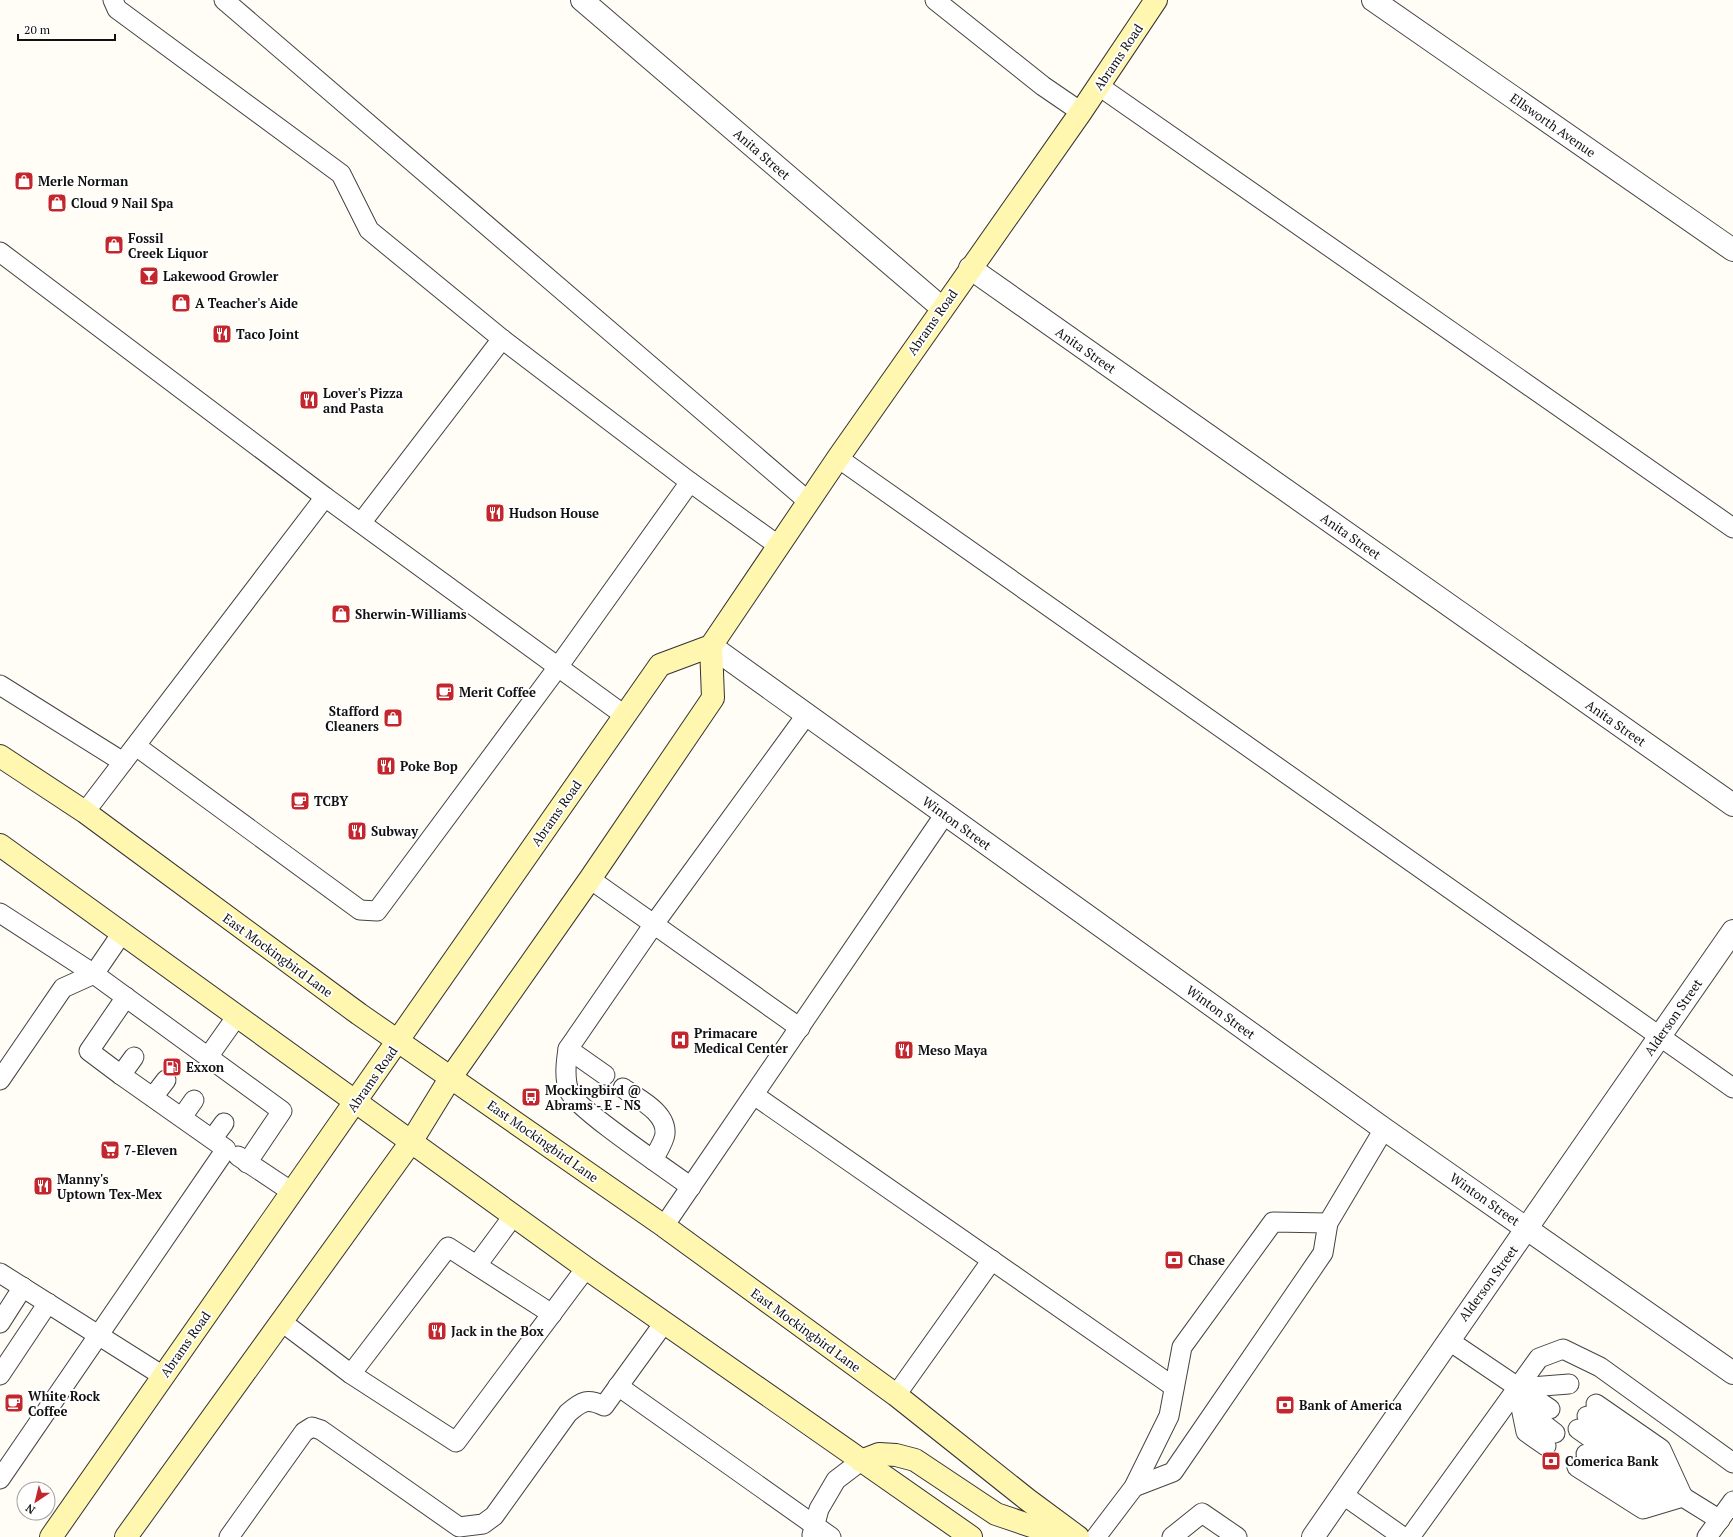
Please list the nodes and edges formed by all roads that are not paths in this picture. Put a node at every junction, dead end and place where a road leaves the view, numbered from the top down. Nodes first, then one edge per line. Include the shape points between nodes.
1 (113, 0) edge
2 (224, 0) edge
3 (582, 0) edge
4 (934, 0) edge
5 (1156, 0) edge
6 (1373, 0) edge
7 (1099, 86) junction
8 (1081, 112) junction
9 (1733, 250) edge
10 (0, 252) edge
11 (970, 268) junction
12 (942, 308) junction
13 (502, 339) junction
14 (838, 458) junction
15 (690, 482) junction
16 (325, 497) junction
17 (809, 502) junction
18 (361, 523) junction
19 (1733, 528) edge
20 (779, 546) junction
21 (711, 646) junction
22 (558, 667) junction
23 (0, 685) edge
24 (807, 714) junction
25 (624, 715) junction
26 (136, 746) junction
27 (0, 756) edge
28 (123, 762) junction
29 (1733, 805) edge
30 (85, 812) junction
31 (945, 814) junction
32 (0, 845) edge
33 (590, 879) junction
34 (0, 913) edge
35 (654, 924) junction
36 (1733, 931) edge
37 (122, 933) junction
38 (94, 974) junction
39 (126, 998) junction
40 (237, 1016) junction
41 (800, 1028) junction
42 (1659, 1037) junction
43 (398, 1042) junction
44 (568, 1049) junction
45 (134, 1057) dead end
46 (212, 1066) junction
47 (121, 1075) junction
48 (605, 1075) dead end
49 (451, 1077) junction
50 (0, 1080) edge
51 (166, 1080) dead end
52 (623, 1088) dead end
53 (1733, 1088) edge
54 (754, 1095) junction
55 (153, 1097) junction
56 (194, 1100) dead end
57 (356, 1102) junction
58 (182, 1117) junction
59 (224, 1123) dead end
60 (1384, 1128) junction
61 (411, 1142) junction
62 (220, 1144) junction
63 (654, 1160) junction
64 (248, 1163) junction
65 (691, 1187) junction
66 (292, 1192) junction
67 (514, 1215) junction
68 (1328, 1223) junction
69 (664, 1226) junction
70 (1528, 1228) junction
71 (992, 1260) junction
72 (477, 1265) junction
73 (586, 1268) junction
74 (0, 1273) edge
75 (23, 1287) junction
76 (48, 1303) junction
77 (552, 1314) junction
78 (282, 1322) junction
79 (0, 1323) edge
80 (664, 1323) junction
81 (99, 1335) junction
82 (1448, 1340) junction
83 (1733, 1373) edge
84 (352, 1374) junction
85 (0, 1375) edge
86 (163, 1376) junction
87 (618, 1386) junction
88 (1174, 1387) junction
89 (1517, 1388) junction
90 (896, 1395) junction
91 (1550, 1439) dead end
92 (22, 1447) junction
93 (0, 1453) edge
94 (861, 1461) junction
95 (1582, 1461) dead end
96 (1733, 1463) edge
97 (0, 1480) edge
98 (1134, 1487) junction
99 (1342, 1494) junction
100 (1683, 1497) junction
101 (1733, 1501) edge
102 (1720, 1520) junction
103 (813, 1530) edge
104 (51, 1537) edge
105 (126, 1537) edge
106 (229, 1537) edge
107 (831, 1537) edge
108 (971, 1537) edge
109 (1064, 1537) edge
110 (1078, 1537) edge
111 (1096, 1537) edge
112 (1172, 1537) edge
113 (1237, 1537) edge
114 (1313, 1537) edge
115 (1403, 1537) edge
116 (1410, 1537) edge
117 (1707, 1537) edge

1 - 13 lane via 117,9 341,174 369,230
2 - 17 lane
3 - 12 street, Anita Street
4 - 8 lane via 1043,86
5 - 7 main road, Abrams Road
6 - 9 street, Ellsworth Avenue
7 - 8 main road, Abrams Road
7 - 19 lane
8 - 11 main road, Abrams Road
10 - 16 lane
11 - 12 main road, Abrams Road
11 - 29 street, Anita Street
12 - 14 main road, Abrams Road
13 - 15 lane
13 - 18 lane
14 - 17 main road, Abrams Road
14 - 42 lane
15 - 20 lane
15 - 22 lane
16 - 18 lane
16 - 26 lane
17 - 20 main road, Abrams Road
18 - 22 lane
20 - 21 main road, Abrams Road
21 - 24 street, Winton Street
21 - 25 main road, Abrams Road via 660,665
21 - 33 main road via 713,698
22 - 25 lane
22 - 26 lane via 377,911 360,910
23 - 28 lane
24 - 31 street, Winton Street
24 - 35 lane
25 - 43 main road, Abrams Road
26 - 28 lane
27 - 30 main road, East Mockingbird Lane
28 - 30 lane
30 - 43 main road, East Mockingbird Lane
31 - 41 lane
31 - 60 street, Winton Street
32 - 37 main road
33 - 35 lane
33 - 49 main road
34 - 38 lane
35 - 41 lane
35 - 44 lane
36 - 42 street, Alderson Street
37 - 38 lane
37 - 40 main road
38 - 39 lane
38 - 50 lane via 63,988
39 - 46 lane via 155,1027
39 - 47 lane via 89,1050
40 - 46 lane
40 - 57 main road
41 - 54 lane
42 - 53 lane
42 - 70 street, Alderson Street
43 - 49 main road, East Mockingbird Lane
43 - 57 main road, Abrams Road
44 - 48 lane
44 - 63 lane via 565,1064 569,1092 587,1111
45 - 47 lane
46 - 64 lane via 246,1094 282,1111
47 - 55 lane
49 - 61 main road
49 - 69 main road, East Mockingbird Lane
51 - 55 lane
52 - 63 lane via 655,1111 664,1123 665,1135
54 - 65 lane
54 - 71 lane
55 - 58 lane
56 - 58 lane
57 - 61 main road
57 - 66 main road, Abrams Road
58 - 62 lane
59 - 62 lane
60 - 68 lane
60 - 70 street, Winton Street
61 - 67 main road
61 - 78 main road
62 - 64 lane
62 - 81 lane
63 - 65 lane
64 - 66 lane
65 - 69 lane
66 - 86 main road, Abrams Road
67 - 72 lane
67 - 73 main road
68 - 88 lane via 1273,1222 1182,1347
68 - 98 lane via 1323,1253 1173,1472
69 - 90 main road, East Mockingbird Lane
70 - 82 street, Alderson Street
70 - 83 street, Winton Street
71 - 88 lane
71 - 90 lane
72 - 77 lane
72 - 84 lane via 448,1247
73 - 77 lane
73 - 80 main road
74 - 75 lane
75 - 76 lane
75 - 79 lane
76 - 81 lane
76 - 85 lane
77 - 84 lane via 456,1442
78 - 84 lane
78 - 105 main road
80 - 87 lane
80 - 94 main road
81 - 86 lane
81 - 92 lane
82 - 89 lane
82 - 99 street, Alderson Street
86 - 104 main road, Abrams Road
87 - 103 lane
87 - 106 lane via 604,1406 592,1400 579,1403 568,1413 494,1516 483,1524 459,1526 312,1427 304,1432
88 - 98 lane via 1169,1416
89 - 89 lane via 1560,1396
89 - 91 lane
89 - 96 lane via 1539,1358 1563,1349 1600,1367
89 - 116 lane
90 - 110 main road, East Mockingbird Lane
92 - 93 lane
92 - 97 lane
94 - 103 lane via 836,1480 819,1509
94 - 108 main road
94 - 109 main road via 879,1454 915,1460 996,1514
95 - 100 lane via 1643,1509
98 - 111 lane
99 - 114 street, Alderson Street
99 - 115 lane
100 - 100 lane via 1643,1475 1587,1416 1661,1449
100 - 102 lane
101 - 102 lane
102 - 117 lane
103 - 107 lane
112 - 113 lane via 1202,1513

